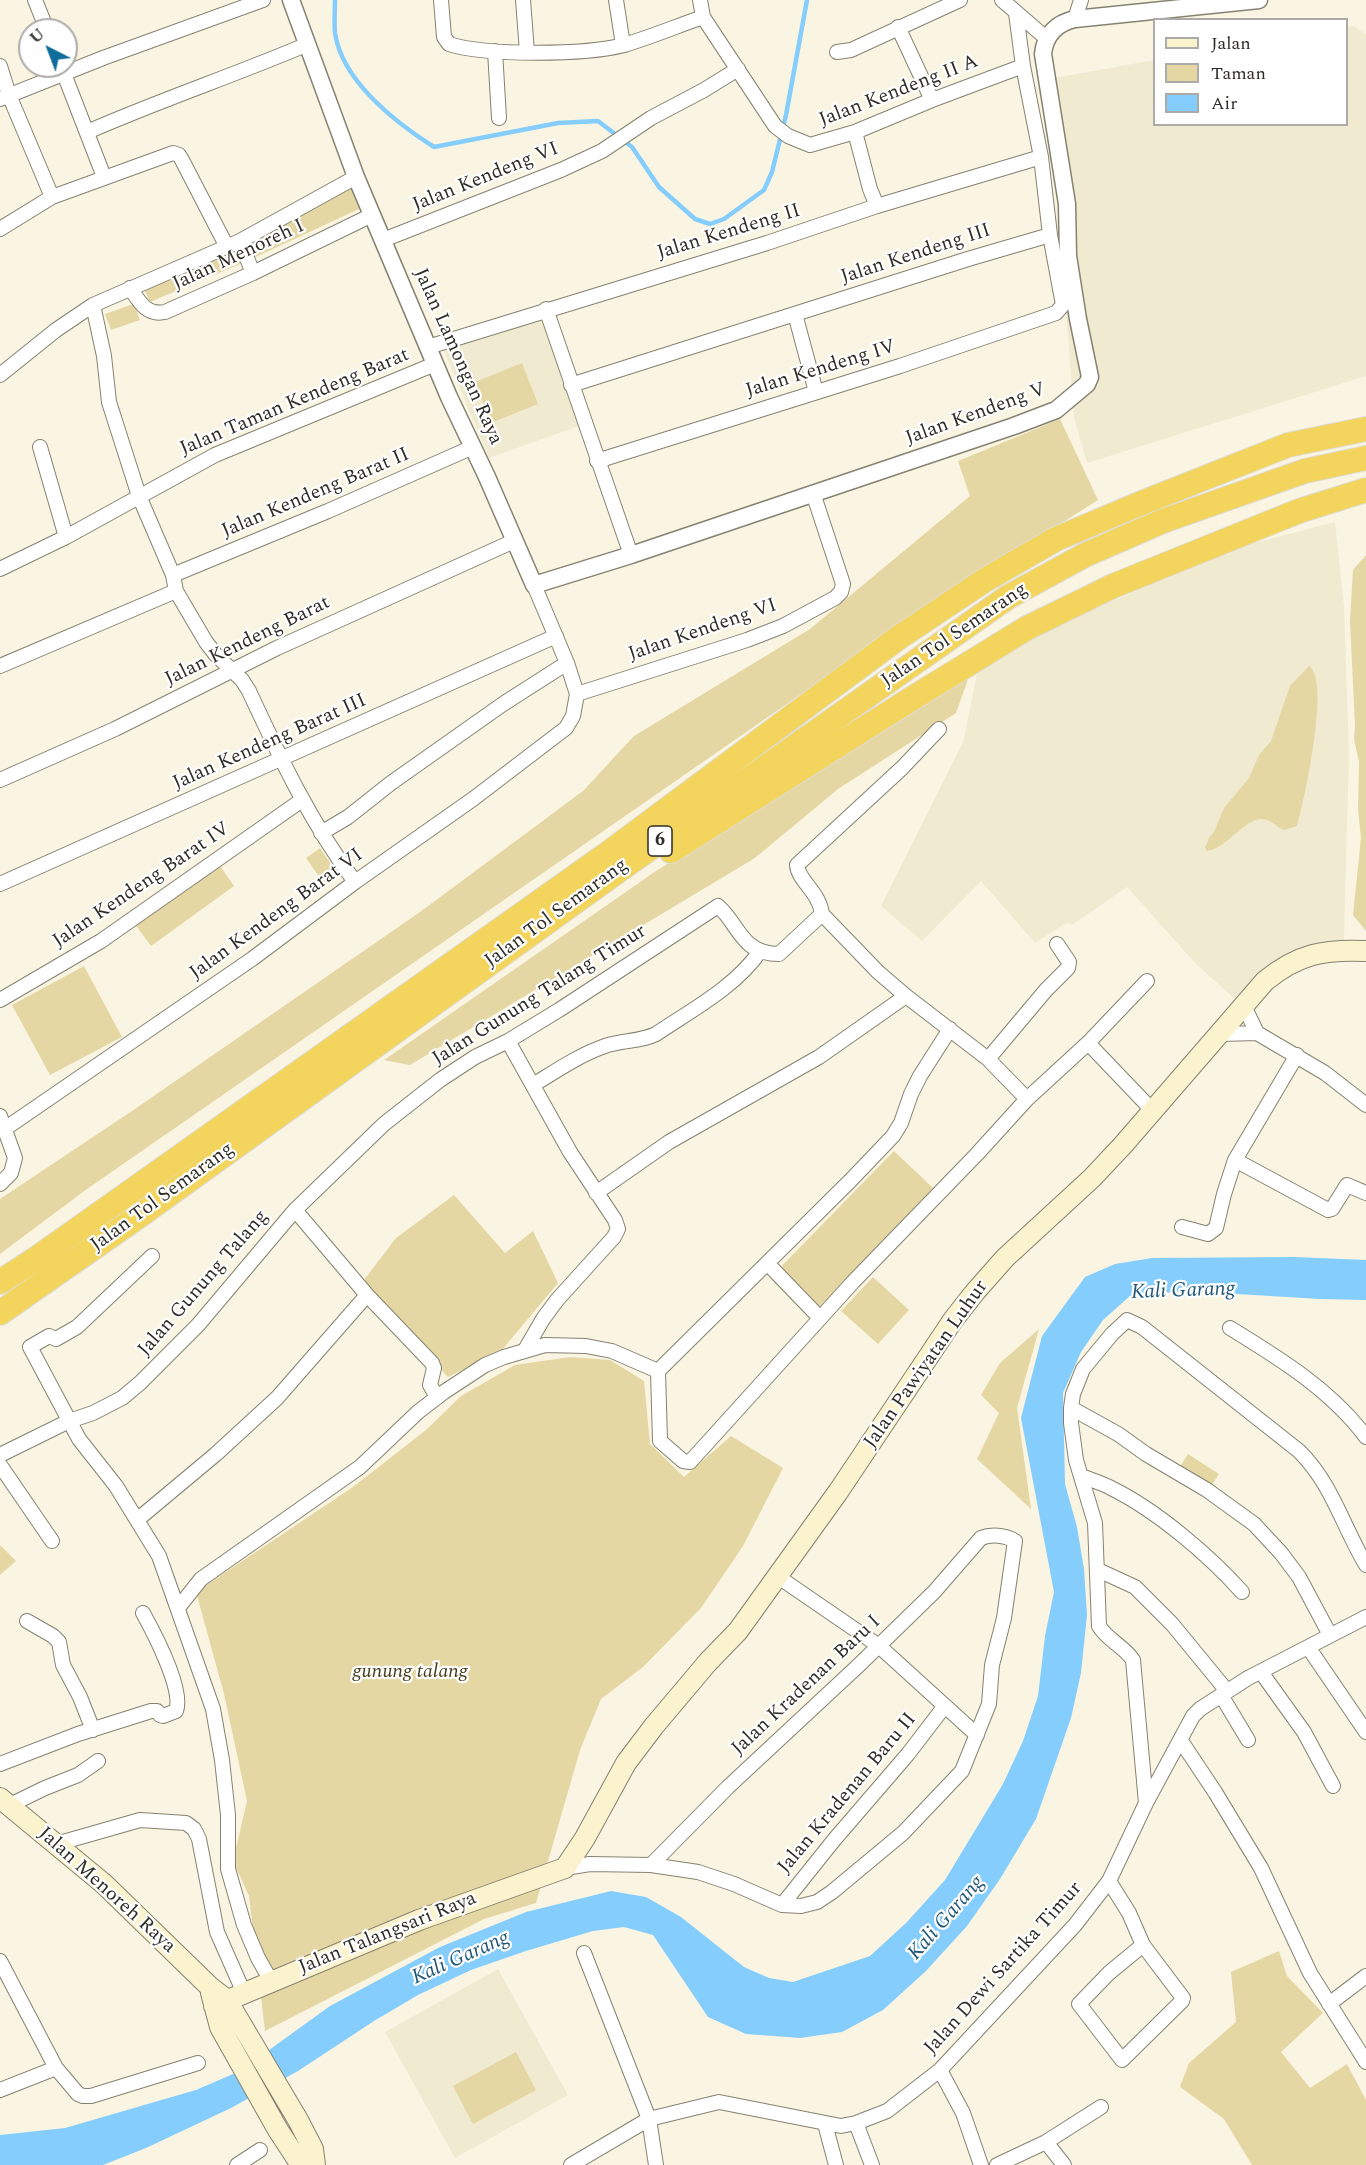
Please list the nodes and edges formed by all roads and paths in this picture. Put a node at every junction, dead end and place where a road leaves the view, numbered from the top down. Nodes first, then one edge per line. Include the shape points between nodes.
1 (35, 0) edge
2 (263, 0) edge
3 (291, 0) edge
4 (441, 0) edge
5 (523, 0) edge
6 (616, 0) edge
7 (700, 0) edge
8 (960, 0) edge
9 (1002, 0) edge
10 (1082, 0) edge
11 (1259, 0) edge
12 (1016, 13) junction
13 (703, 17) junction
14 (42, 18) edge
15 (1076, 19) junction
16 (898, 27) junction
17 (1046, 38) junction
18 (308, 44) junction
19 (622, 45) junction
20 (495, 51) junction
21 (527, 52) junction
22 (837, 52) dead end
23 (78, 64) edge
24 (0, 66) edge
25 (1023, 66) junction
26 (738, 69) junction
27 (45, 78) edge
28 (65, 78) edge
29 (5, 97) edge
30 (932, 100) junction
31 (499, 118) dead end
32 (87, 132) junction
33 (855, 132) junction
34 (1041, 157) junction
35 (104, 177) junction
36 (356, 177) junction
37 (52, 196) junction
38 (877, 206) junction
39 (372, 215) junction
40 (1, 225) edge
41 (1050, 235) junction
42 (383, 240) junction
43 (233, 244) junction
44 (253, 273) junction
45 (130, 288) junction
46 (93, 304) junction
47 (546, 309) junction
48 (795, 314) junction
49 (428, 347) junction
50 (435, 364) junction
51 (0, 375) edge
52 (572, 385) junction
53 (816, 392) junction
54 (1366, 429) edge
55 (40, 447) dead end
56 (473, 447) junction
57 (1366, 458) edge
58 (597, 461) junction
59 (1366, 490) edge
60 (813, 493) junction
61 (139, 496) junction
62 (66, 537) junction
63 (514, 541) junction
64 (631, 555) junction
65 (0, 569) edge
66 (173, 575) junction
67 (534, 585) junction
68 (176, 591) junction
69 (556, 636) junction
70 (567, 663) junction
71 (0, 666) edge
72 (233, 671) junction
73 (577, 694) junction
74 (939, 729) dead end
75 (281, 760) junction
76 (0, 780) edge
77 (302, 800) junction
78 (321, 833) junction
79 (355, 882) junction
80 (0, 884) edge
81 (822, 914) junction
82 (1057, 944) dead end
83 (513, 946) junction
84 (760, 951) junction
85 (1366, 951) edge
86 (1147, 981) dead end
87 (906, 996) junction
88 (0, 1000) edge
89 (1244, 1006) junction
90 (950, 1029) junction
91 (1257, 1033) junction
92 (1220, 1034) junction
93 (508, 1041) junction
94 (1088, 1043) junction
95 (1297, 1055) junction
96 (988, 1059) junction
97 (533, 1085) junction
98 (1026, 1098) junction
99 (1366, 1105) edge
100 (1153, 1111) junction
101 (3, 1122) edge
102 (384, 1124) joint
103 (1235, 1160) junction
104 (0, 1184) edge
105 (596, 1193) junction
106 (1366, 1193) edge
107 (295, 1210) junction
108 (1182, 1227) dead end
109 (152, 1256) dead end
110 (767, 1263) junction
111 (0, 1281) edge
112 (367, 1295) junction
113 (0, 1313) edge
114 (820, 1318) junction
115 (1230, 1328) dead end
116 (525, 1350) junction
117 (658, 1371) junction
118 (437, 1397) junction
119 (1071, 1408) junction
120 (69, 1421) junction
121 (1366, 1437) edge
122 (0, 1455) edge
123 (0, 1465) edge
124 (1081, 1476) junction
125 (137, 1520) junction
126 (52, 1541) dead end
127 (1366, 1565) edge
128 (1098, 1570) junction
129 (777, 1576) junction
130 (1242, 1592) dead end
131 (178, 1608) junction
132 (143, 1613) dead end
133 (1366, 1617) edge
134 (27, 1621) dead end
135 (1330, 1635) junction
136 (879, 1646) junction
137 (1308, 1647) junction
138 (1261, 1672) junction
139 (1224, 1693) junction
140 (944, 1707) junction
141 (93, 1730) junction
142 (1366, 1732) edge
143 (977, 1735) junction
144 (1248, 1740) dead end
145 (1180, 1741) junction
146 (98, 1761) dead end
147 (0, 1764) edge
148 (1334, 1786) dead end
149 (5, 1802) edge
150 (1146, 1803) junction
151 (56, 1844) junction
152 (651, 1865) junction
153 (565, 1868) junction
154 (1109, 1881) junction
155 (782, 1905) junction
156 (1143, 1945) junction
157 (584, 1953) dead end
158 (0, 1962) edge
159 (1366, 1976) edge
160 (271, 1981) junction
161 (226, 2000) junction
162 (1329, 2004) junction
163 (1366, 2062) edge
164 (198, 2063) dead end
165 (56, 2068) junction
166 (940, 2070) junction
167 (0, 2090) edge
168 (1101, 2107) dead end
169 (649, 2119) junction
170 (856, 2123) junction
171 (825, 2124) junction
172 (1046, 2142) junction
173 (260, 2150) dead end
174 (237, 2165) edge
175 (304, 2165) edge
176 (315, 2165) edge
177 (571, 2165) edge
178 (656, 2165) edge
179 (836, 2165) edge
180 (872, 2165) edge
181 (981, 2165) edge
182 (997, 2165) edge
183 (1064, 2165) edge

1 - 14 street
2 - 23 street
3 - 18 street, Jalan Lamongan Raya
4 - 20 street via 444,37 449,44
5 - 21 street
6 - 19 street
7 - 13 street
8 - 16 street
9 - 12 street
10 - 15 street
11 - 15 street
12 - 17 street
12 - 25 street
13 - 19 street
13 - 26 street
15 - 17 street via 1063,22
16 - 22 street via 851,50
16 - 30 street
17 - 60 street, Jalan Kendeng V via 1044,68 1067,204 1068,256 1090,377 1088,384 1049,414
18 - 32 street
18 - 36 street, Jalan Lamongan Raya
19 - 21 street via 576,52
20 - 21 street
20 - 31 street
24 - 29 street
25 - 30 street, Jalan Kendeng II A
25 - 34 street
26 - 33 street, Jalan Kendeng II A via 775,126 788,136 810,145
26 - 42 street, Jalan Kendeng VI via 602,151
27 - 29 street
28 - 32 street
29 - 37 street
30 - 33 street, Jalan Kendeng II A
32 - 35 street
33 - 38 street
34 - 38 street, Jalan Kendeng II
34 - 41 street
35 - 37 street
35 - 43 street via 177,154
36 - 39 street, Jalan Lamongan Raya
36 - 43 street, Jalan Menoreh I
37 - 40 street
38 - 47 street, Jalan Kendeng II
39 - 42 street, Jalan Lamongan Raya
39 - 44 street, Jalan Menoreh I
41 - 48 street, Jalan Kendeng III
41 - 53 street, Jalan Kendeng IV via 1063,305 1056,313
42 - 49 street, Jalan Lamongan Raya
43 - 44 street
43 - 45 street, Jalan Menoreh I
44 - 45 street, Jalan Menoreh I via 157,314 142,306
45 - 46 street, Jalan Menoreh I
46 - 51 street, Jalan Menoreh I
46 - 61 street via 109,402
47 - 49 street, Jalan Kendeng II
47 - 52 street
48 - 52 street, Jalan Kendeng III
48 - 53 street
49 - 50 street, Jalan Lamongan Raya
50 - 56 street, Jalan Lamongan Raya
50 - 61 street, Jalan Taman Kendeng Barat via 215,455
52 - 58 street
53 - 58 street, Jalan Kendeng IV
54 - 111 highway, Jalan Tol Semarang / 6 via 1288,445 1144,502 1056,539 985,580 898,638 607,854
55 - 62 street
56 - 63 street, Jalan Lamongan Raya
56 - 66 street, Jalan Kendeng Barat II
57 - 83 highway, Jalan Tol Semarang / 6 via 1305,471 1163,521 1085,555 1008,597
58 - 64 street
59 - 83 highway via 1299,512 1113,586 1027,628 729,816
60 - 64 street, Jalan Kendeng V
60 - 73 street, Jalan Kendeng VI via 843,584 835,598 747,640
61 - 62 street, Jalan Taman Kendeng Barat
61 - 66 street
62 - 65 street, Jalan Taman Kendeng Barat
63 - 67 street, Jalan Lamongan Raya
63 - 72 street, Jalan Kendeng Barat
64 - 67 street, Jalan Kendeng V
66 - 68 street
67 - 69 street, Jalan Lamongan Raya
68 - 71 street
68 - 72 street via 206,642
69 - 70 street, Jalan Lamongan Raya
69 - 75 street, Jalan Kendeng Barat III
70 - 73 street, Jalan Lamongan Raya
70 - 78 street
72 - 75 street via 249,691
72 - 76 street, Jalan Kendeng Barat
73 - 79 street, Jalan Kendeng Barat VI via 566,728 474,799
74 - 81 street via 797,865 820,900
75 - 77 street
75 - 80 street, Jalan Kendeng Barat III
77 - 78 street
77 - 88 street, Jalan Kendeng Barat IV via 101,942
78 - 79 street
79 - 101 street, Jalan Kendeng Barat VI via 252,959
81 - 84 street via 779,954
81 - 87 street
82 - 96 street via 1069,962 1068,968
83 - 113 highway, Jalan Tol Semarang / 6
84 - 93 street, Jalan Gunung Talang Timur via 740,934 720,906
84 - 97 street via 751,966 656,1034 590,1051
85 - 89 main road, Jalan Pawiyatan Luhur via 1337,950 1297,959 1265,981
86 - 94 street
87 - 90 street
87 - 105 street via 819,1057 669,1142
89 - 91 street
89 - 92 main road, Jalan Pawiyatan Luhur
90 - 96 street
90 - 110 street via 920,1076 893,1136
91 - 92 street
91 - 95 street
92 - 100 main road, Jalan Pawiyatan Luhur
93 - 97 street
93 - 102 street, Jalan Gunung Talang Timur via 440,1080
94 - 98 street
94 - 100 street
95 - 99 street
95 - 103 street
96 - 98 street
97 - 105 street
98 - 114 street
100 - 129 main road, Jalan Pawiyatan Luhur via 1092,1178 1005,1258 975,1292
101 - 104 street via 15,1158 11,1173
102 - 107 street, Jalan Gunung Talang
103 - 106 street via 1328,1210 1347,1185
103 - 108 street via 1216,1228 1208,1234
105 - 116 street via 618,1229 552,1306
107 - 112 street
107 - 120 street, Jalan Gunung Talang via 198,1325 140,1383 122,1398
109 - 120 street via 77,1328 62,1338 50,1336 30,1347
110 - 114 street
110 - 117 street
112 - 118 street via 432,1363 429,1385
112 - 125 street via 277,1398
114 - 117 street via 690,1462 683,1461 660,1441
115 - 121 street via 1304,1377 1343,1410
116 - 117 street via 545,1345 586,1346 612,1351
116 - 118 street via 485,1365
118 - 131 street via 360,1467 201,1579
119 - 124 street
119 - 127 street via 1083,1369 1112,1334 1127,1320 1143,1327 1314,1467 1328,1486
119 - 135 street via 1207,1490 1254,1524 1299,1577
120 - 122 street, Jalan Gunung Talang
120 - 125 street
123 - 126 street
124 - 128 street via 1095,1523
124 - 130 street via 1134,1501 1217,1565
125 - 131 street via 159,1556
128 - 139 street via 1135,1587 1172,1624
128 - 150 street via 1099,1626 1133,1660
129 - 136 street
129 - 153 main road, Jalan Pawiyatan Luhur via 738,1630 626,1763
131 - 160 street via 213,1710 228,1815 228,1869 244,1925
132 - 141 street via 166,1659 178,1710 163,1716 155,1710
133 - 135 street, Jalan Dewi Sartika Timur
134 - 141 street via 59,1642 63,1665
135 - 137 street, Jalan Dewi Sartika Timur
136 - 140 street
136 - 143 street, Jalan Kradenan Baru I via 934,1592 974,1545 988,1535 1013,1540 989,1704
136 - 152 street, Jalan Kradenan Baru I
137 - 138 street, Jalan Dewi Sartika Timur
137 - 142 street
138 - 139 street, Jalan Dewi Sartika Timur
138 - 148 street via 1304,1732
139 - 144 street
139 - 145 street, Jalan Dewi Sartika Timur via 1193,1716
140 - 143 street
140 - 155 street, Jalan Kradenan Baru II
141 - 147 street
143 - 155 street via 962,1771 877,1856 818,1902
145 - 150 street, Jalan Dewi Sartika Timur
145 - 162 street via 1261,1868 1310,1973
146 - 149 street via 78,1775
149 - 151 main road, Jalan Menoreh Raya
150 - 154 street, Jalan Dewi Sartika Timur
151 - 161 main road, Jalan Menoreh Raya
151 - 161 street via 140,1820 186,1823 194,1829 217,1932
152 - 153 street via 590,1864
152 - 155 street via 698,1872
153 - 160 main road, Jalan Talangsari Raya via 419,1920
154 - 156 street
154 - 166 street, Jalan Dewi Sartika Timur via 1075,1925
156 - 156 street via 1183,2000 1122,2060 1079,2004
157 - 169 street
158 - 165 street
159 - 162 street
160 - 161 main road, Jalan Talangsari Raya
161 - 175 main road, Jalan Menoreh Raya via 220,2027 278,2130
161 - 176 main road via 298,2120 313,2149
162 - 163 street
164 - 165 street via 91,2096 78,2094
165 - 167 street
166 - 170 street, Jalan Dewi Sartika Timur via 887,2111
166 - 181 street via 963,2113
168 - 172 street
169 - 171 street, Jalan Dewi Sartika Timur via 719,2102
169 - 177 street, Jalan Dewi Sartika Timur
169 - 178 street
170 - 171 street, Jalan Dewi Sartika Timur
170 - 180 street
171 - 179 street
172 - 182 street
172 - 183 street
173 - 174 street

